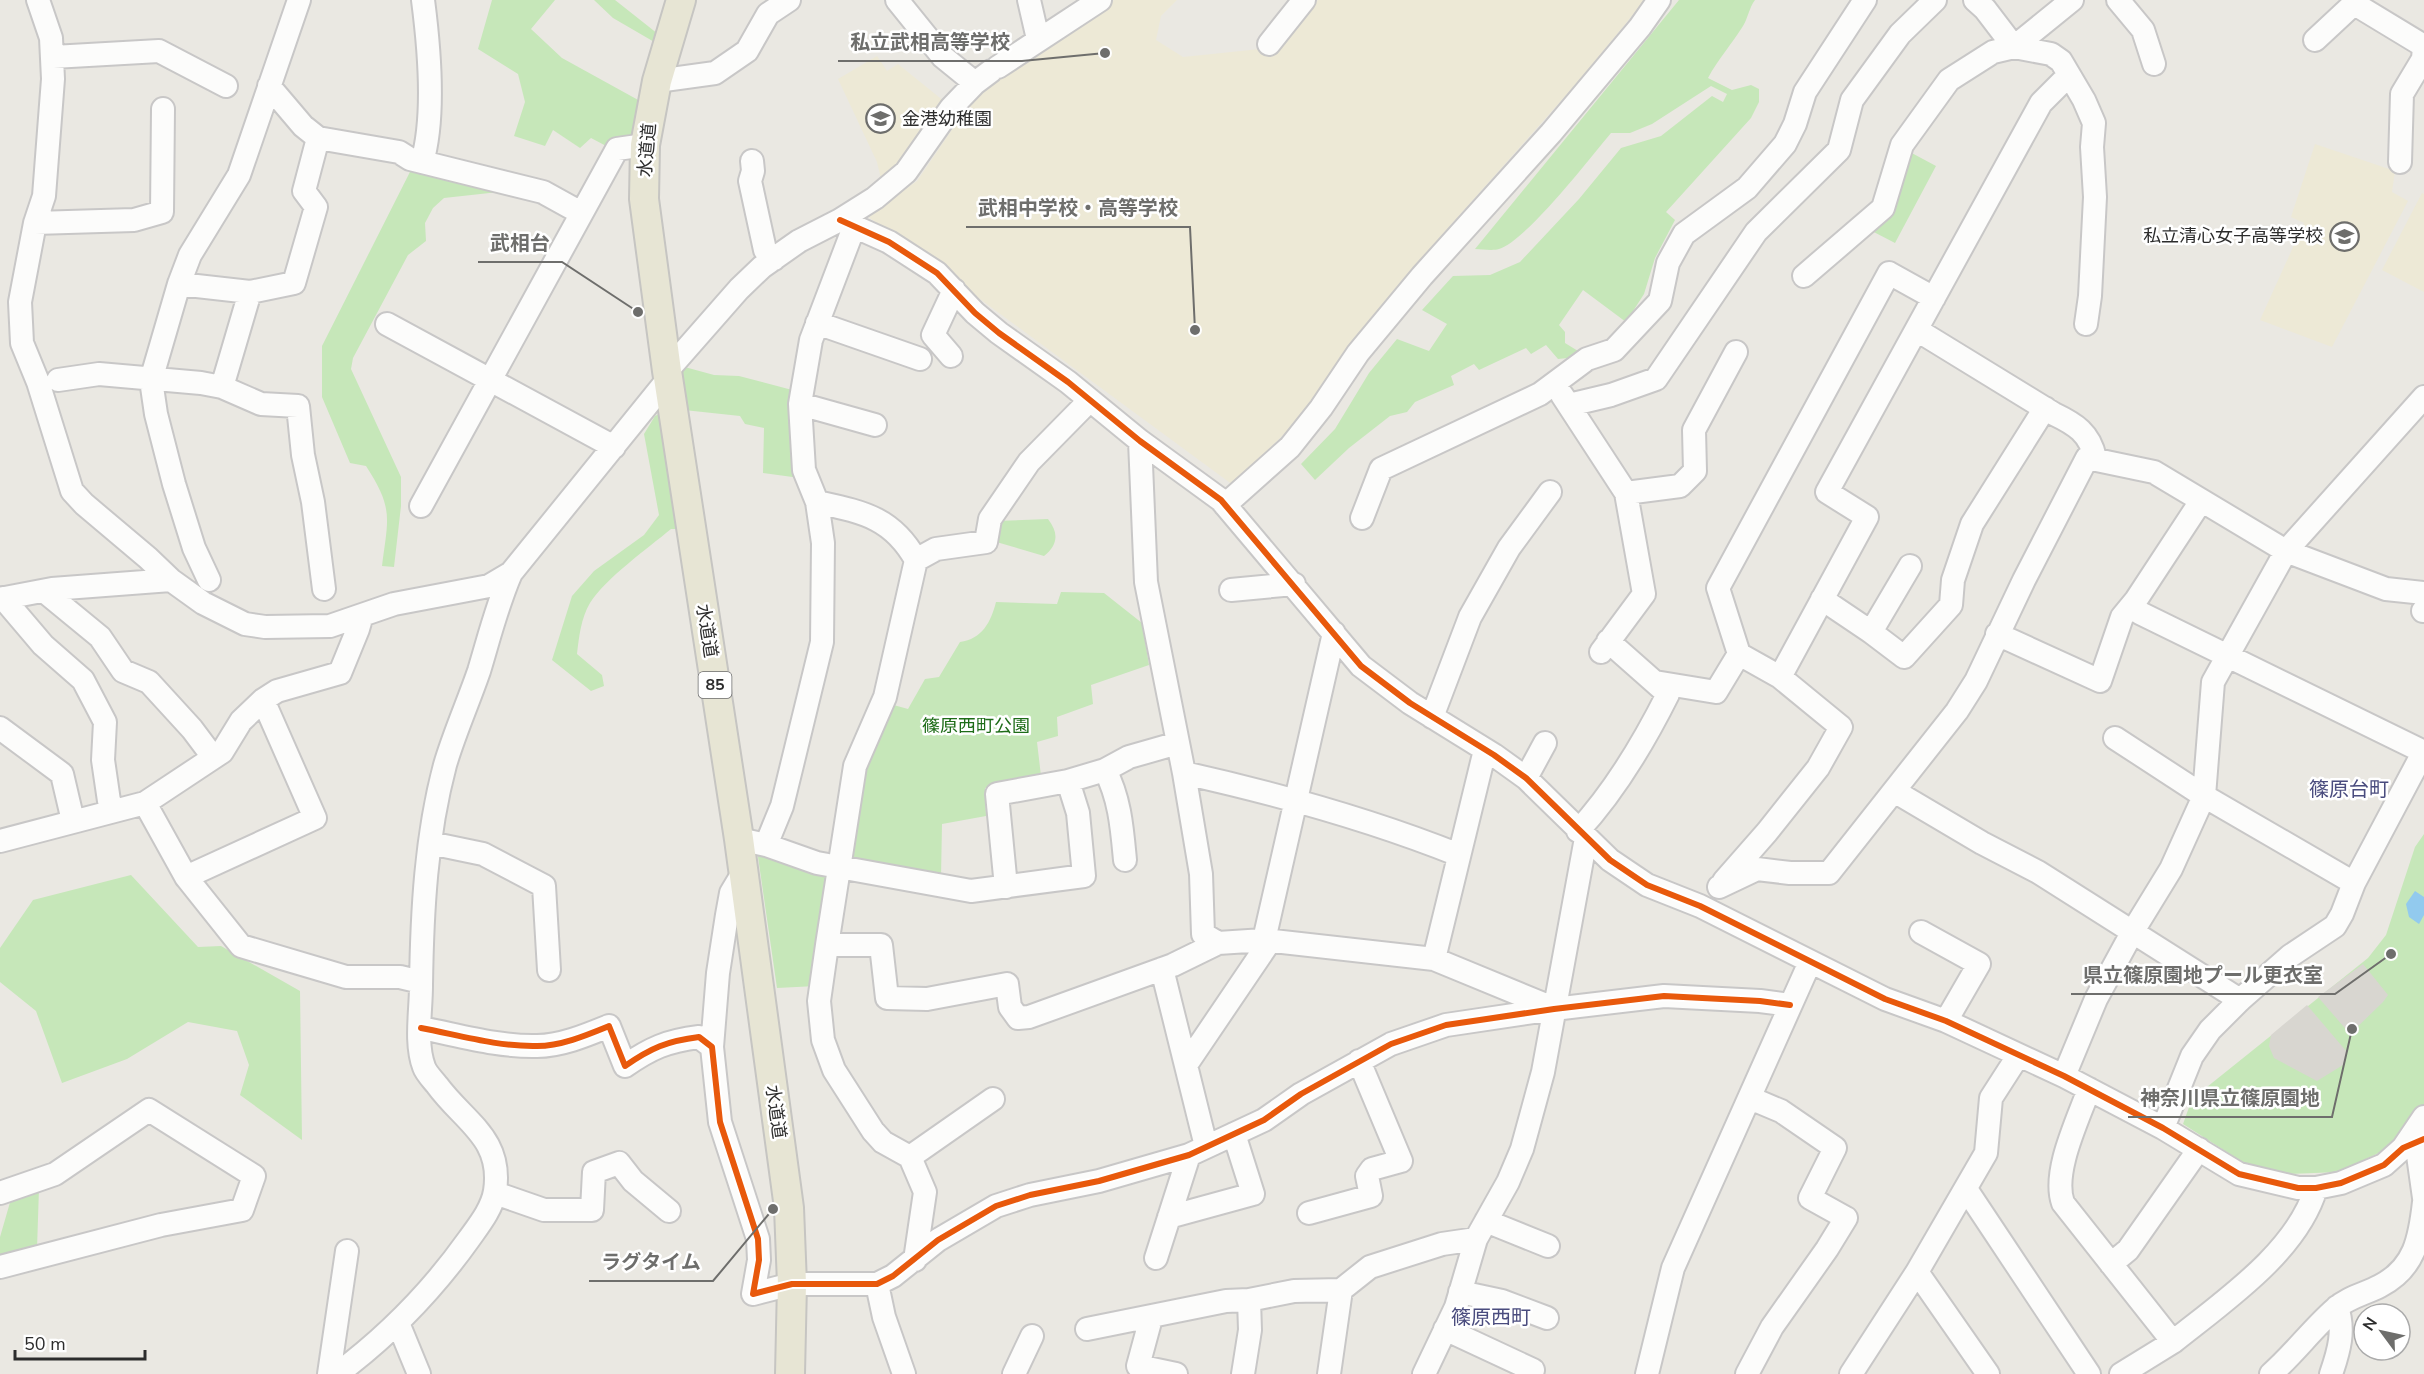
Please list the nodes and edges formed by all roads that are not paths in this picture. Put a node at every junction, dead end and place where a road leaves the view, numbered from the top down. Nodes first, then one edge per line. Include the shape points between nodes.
1 (38, 0) edge
2 (299, 0) edge
3 (423, 0) edge
4 (681, 0) edge
5 (789, 0) edge
6 (897, 0) edge
7 (1029, 0) edge
8 (1304, 0) edge
9 (1659, 0) edge
10 (1865, 0) edge
11 (1935, 0) edge
12 (1976, 0) edge
13 (2072, 0) edge
14 (2118, 0) edge
15 (1093, 2) edge
16 (2355, 2) edge
17 (1038, 39) junction
18 (2315, 40) dead end
19 (1269, 44) dead end
20 (2014, 47) junction
21 (2424, 53) edge
22 (53, 57) junction
23 (2154, 64) dead end
24 (988, 74) junction
25 (2068, 76) junction
26 (657, 81) junction
27 (226, 86) dead end
28 (269, 86) junction
29 (163, 110) dead end
30 (318, 138) junction
31 (645, 145) junction
32 (752, 161) dead end
33 (422, 162) junction
34 (2400, 162) dead end
35 (581, 213) junction
36 (35, 223) junction
37 (847, 223) junction
38 (774, 259) junction
39 (1804, 276) dead end
40 (179, 284) junction
41 (954, 290) junction
42 (250, 292) junction
43 (1934, 298) junction
44 (817, 323) junction
45 (387, 324) dead end
46 (2086, 324) dead end
47 (1917, 330) junction
48 (1736, 352) dead end
49 (951, 356) dead end
50 (920, 359) dead end
51 (668, 374) junction
52 (58, 380) dead end
53 (151, 380) junction
54 (491, 381) junction
55 (1554, 384) junction
56 (222, 387) junction
57 (2424, 397) edge
58 (1090, 400) junction
59 (800, 404) junction
60 (1569, 405) junction
61 (2045, 408) junction
62 (875, 425) dead end
63 (1140, 441) junction
64 (614, 447) junction
65 (2095, 458) junction
66 (1550, 492) dead end
67 (1626, 493) junction
68 (2201, 501) junction
69 (817, 502) junction
70 (1225, 505) junction
71 (421, 506) dead end
72 (1362, 518) dead end
73 (2286, 551) junction
74 (916, 560) junction
75 (1910, 566) dead end
76 (511, 573) junction
77 (171, 580) junction
78 (209, 580) dead end
79 (1294, 585) junction
80 (324, 590) dead end
81 (44, 591) junction
82 (1231, 591) dead end
83 (1, 598) edge
84 (1822, 599) junction
85 (2424, 605) edge
86 (2139, 613) dead end
87 (362, 615) junction
88 (1871, 632) junction
89 (1334, 633) junction
90 (1997, 634) junction
91 (1739, 654) junction
92 (2228, 656) junction
93 (1780, 677) junction
94 (1655, 682) junction
95 (263, 700) junction
96 (1432, 717) junction
97 (0, 728) edge
98 (2115, 738) dead end
99 (1545, 742) dead end
100 (1178, 743) junction
101 (1485, 750) junction
102 (2424, 751) edge
103 (213, 757) junction
104 (1105, 770) junction
105 (1184, 773) junction
106 (1526, 778) junction
107 (1068, 781) junction
108 (1894, 790) junction
109 (2204, 796) junction
110 (1296, 799) junction
111 (145, 803) junction
112 (115, 810) junction
113 (73, 821) junction
114 (1582, 834) junction
115 (2, 838) edge
116 (739, 839) junction
117 (430, 843) junction
118 (766, 845) junction
119 (1459, 855) junction
120 (1125, 860) dead end
121 (840, 867) junction
122 (743, 873) junction
123 (186, 877) junction
124 (2354, 883) junction
125 (1006, 887) junction
126 (1719, 887) junction
127 (1700, 906) junction
128 (2133, 931) junction
129 (1921, 932) dead end
130 (1267, 941) junction
131 (1218, 943) junction
132 (827, 945) junction
133 (1434, 958) junction
134 (1810, 962) junction
135 (1162, 969) junction
136 (549, 970) dead end
137 (421, 982) junction
138 (2240, 1000) junction
139 (1790, 1005) junction
140 (1554, 1009) junction
141 (1946, 1021) junction
142 (421, 1028) junction
143 (712, 1047) junction
144 (2018, 1056) junction
145 (1359, 1061) junction
146 (1186, 1065) junction
147 (2064, 1076) junction
148 (2089, 1089) junction
149 (1750, 1098) junction
150 (993, 1099) dead end
151 (2424, 1117) edge
152 (2163, 1128) junction
153 (1234, 1134) junction
154 (2414, 1143) edge
155 (2199, 1149) junction
156 (1197, 1151) junction
157 (910, 1157) junction
158 (2316, 1188) junction
159 (1966, 1189) junction
160 (4, 1192) edge
161 (495, 1193) junction
162 (2424, 1200) edge
163 (669, 1211) dead end
164 (0, 1213) edge
165 (1310, 1213) dead end
166 (1169, 1217) junction
167 (1481, 1230) junction
168 (1548, 1246) dead end
169 (347, 1251) dead end
170 (1156, 1258) dead end
171 (915, 1260) junction
172 (2111, 1264) junction
173 (0, 1267) edge
174 (1917, 1272) junction
175 (792, 1284) junction
176 (877, 1284) junction
177 (1341, 1290) junction
178 (1460, 1292) junction
179 (1249, 1300) junction
180 (2337, 1307) junction
181 (1151, 1318) junction
182 (1547, 1318) dead end
183 (398, 1323) junction
184 (1088, 1329) dead end
185 (1445, 1329) junction
186 (1032, 1336) dead end
187 (2173, 1342) junction
188 (1134, 1370) edge
189 (329, 1374) edge
190 (337, 1374) edge
191 (419, 1374) edge
192 (790, 1374) edge
193 (904, 1374) edge
194 (1014, 1374) edge
195 (1176, 1374) edge
196 (1243, 1374) edge
197 (1329, 1374) edge
198 (1424, 1374) edge
199 (1531, 1374) edge
200 (1647, 1374) edge
201 (1747, 1374) edge
202 (1851, 1374) edge
203 (1989, 1374) edge
204 (2089, 1374) edge
205 (2121, 1374) edge
206 (2271, 1374) edge
207 (2331, 1374) edge

1 - 22 street
2 - 28 street
3 - 33 street via 428,41 428,142
4 - 26 main road, 水道道 / 85
5 - 26 street via 768,14 747,51 715,73
6 - 24 street via 943,57
7 - 17 street
8 - 19 street
9 - 70 street via 1551,133 1372,336 1290,447
10 - 55 street via 1805,92 1785,144 1747,188 1684,234 1668,263 1660,301 1614,350 1587,359
11 - 60 street via 1900,34 1852,100 1839,150 1756,232 1656,379
12 - 20 street
13 - 20 street
14 - 23 street via 2142,30
15 - 17 street
16 - 18 street
16 - 21 street
17 - 24 street
20 - 25 street via 2052,54 2061,61
20 - 39 street via 1993,52 1949,80 1902,145 1883,208
21 - 34 street via 2402,94
22 - 27 street via 159,51
22 - 36 street via 44,195
24 - 37 street via 951,108 906,172
25 - 43 street via 2041,103
25 - 46 street via 2094,123 2096,197
26 - 31 main road, 水道道 / 85
28 - 30 street
28 - 40 street via 239,175 190,255
29 - 36 street via 162,212 134,220
30 - 33 street via 399,152
30 - 42 street via 304,191 316,207 294,283
31 - 35 street via 617,149
31 - 51 main road, 水道道 / 85 via 644,199
32 - 38 street via 750,181 765,250
33 - 35 street via 543,192
35 - 54 street
36 - 77 street via 20,302 22,343 72,491
37 - 38 street via 799,241
37 - 41 street via 913,256
37 - 44 street
38 - 51 street via 739,289
40 - 42 street
40 - 53 street
41 - 49 street via 933,335
41 - 58 street via 975,314
42 - 56 street
43 - 47 street
43 - 91 street via 1889,273 1718,588
44 - 50 street
44 - 59 street
45 - 54 street
47 - 61 street
47 - 84 street via 1827,492 1866,517
48 - 67 street via 1694,430 1695,471 1680,486
51 - 64 street
51 - 116 main road, 水道道 / 85
52 - 53 street via 99,374
53 - 56 street
53 - 78 street via 174,484 194,548
54 - 64 street
54 - 71 street
55 - 60 street
55 - 72 street via 1381,469
56 - 80 street via 261,404 298,406
57 - 73 street
58 - 63 street
58 - 74 street via 1029,462 990,519 986,542 936,549
59 - 62 street
59 - 69 street via 804,470
60 - 67 street
61 - 65 street via 2076,425
61 - 88 street via 1972,524 1953,580 1951,605 1904,657
63 - 70 street
63 - 100 street via 1146,582
64 - 76 street
65 - 68 street via 2154,472
65 - 90 street via 2087,458 2071,486
66 - 96 street via 1509,548 1470,617
67 - 94 street via 1644,594 1605,647
68 - 73 street
68 - 90 street via 2122,617 2100,681
69 - 74 street via 864,512 886,524 906,543
69 - 118 street via 823,543 822,642 782,806
70 - 79 street
73 - 85 street
73 - 92 street
74 - 121 street via 885,698 855,766
75 - 88 street
76 - 87 street via 489,586 394,604
76 - 117 street via 445,765
77 - 81 street
77 - 87 street via 202,603 245,624 330,626
79 - 82 street
79 - 89 street
81 - 83 street
81 - 103 street via 100,637 123,671 149,682
83 - 112 street via 43,645 83,680 105,722 103,760
84 - 88 street
84 - 93 street
86 - 92 street
87 - 95 street via 339,673 277,691
89 - 96 street via 1361,666
89 - 110 street
90 - 108 street via 1958,711
91 - 93 street
91 - 94 street via 1716,692
92 - 102 street
92 - 109 street via 2213,682
93 - 126 street via 1841,727 1818,768
94 - 114 street via 1668,694 1649,732
95 - 103 street via 241,721 222,752
95 - 123 street via 315,818
96 - 101 street
97 - 113 street via 62,774
98 - 109 street
99 - 106 street
100 - 104 street via 1129,757
100 - 105 street
101 - 106 street
101 - 119 street
102 - 124 street
103 - 111 street
104 - 107 street
104 - 120 street via 1120,810
105 - 110 street
105 - 131 street via 1201,874 1203,934
106 - 114 street
107 - 125 street via 997,794
107 - 125 street via 1078,813 1084,876
108 - 126 street via 1829,873 1757,869
108 - 128 street
109 - 124 street
109 - 128 street via 2171,870
110 - 119 street via 1400,831
110 - 130 street
111 - 112 street
111 - 123 street
112 - 113 street
113 - 115 street via 41,832
114 - 127 street via 1610,860 1647,885
114 - 140 street
116 - 118 street
116 - 122 main road, 水道道 / 85
117 - 136 street via 483,854 544,886
117 - 137 street
118 - 121 street
119 - 133 street
121 - 125 street via 971,891
121 - 132 street
122 - 143 street via 731,893 727,915
122 - 175 main road, 水道道 / 85 via 789,1208
123 - 137 street via 241,946 346,977 400,977
124 - 138 street via 2335,926 2290,956
126 - 127 street
127 - 134 street
128 - 138 street
128 - 147 street via 2096,999
129 - 141 street via 1979,964
130 - 131 street
130 - 133 street
130 - 146 street
131 - 135 street
132 - 135 street via 881,945 887,998 927,999 1007,984 1010,1007 1018,1018
132 - 157 street via 819,1001 823,1040 834,1070 873,1131 883,1142
133 - 140 street
134 - 139 street
134 - 141 street via 1885,999
135 - 146 street
137 - 142 street
138 - 152 street via 2210,1030 2192,1056
139 - 140 street via 1664,996
139 - 149 street
140 - 145 street via 1446,1025 1391,1044
140 - 167 street via 1543,1072 1522,1149
141 - 144 street
142 - 143 street via 537,1046 557,1044 609,1026 625,1066 650,1049 679,1040 699,1037
142 - 161 street via 424,1068 483,1133 491,1150 496,1171
143 - 175 street via 720,1122 758,1239 753,1294
144 - 147 street
144 - 159 street via 1991,1098 1986,1153
145 - 153 street via 1264,1120
145 - 165 street via 1401,1161 1372,1169 1367,1176 1371,1196
146 - 156 street
147 - 148 street
148 - 152 street
148 - 172 street via 2060,1173 2059,1192 2062,1203
149 - 200 street via 1673,1268
149 - 201 street via 1781,1111 1834,1148 1810,1198 1846,1218 1772,1326
150 - 157 street
151 - 154 street
152 - 155 street
153 - 156 street
153 - 166 street via 1253,1194
154 - 158 street via 2384,1165 2341,1183
154 - 162 street
155 - 158 street via 2239,1174 2298,1188
155 - 172 street via 2128,1250
156 - 166 street
156 - 171 street via 1099,1181 996,1206 938,1240
157 - 171 street via 925,1192
158 - 187 street via 2312,1203 2276,1253
159 - 174 street
159 - 204 street
160 - 164 street
160 - 173 street via 55,1174 149,1110 254,1176 242,1210 161,1225
161 - 163 street via 544,1210 592,1210 594,1172 619,1162 633,1181
161 - 183 street via 483,1220 453,1262
162 - 180 street via 2416,1250 2404,1267 2381,1285
166 - 170 street
167 - 168 street
167 - 177 street via 1370,1267
167 - 178 street
169 - 189 street
171 - 176 street
172 - 187 street
174 - 202 street
174 - 203 street
175 - 176 street
175 - 192 main road, 水道道 / 85
176 - 193 street
177 - 179 street via 1294,1291
177 - 197 street
178 - 182 street via 1502,1301
178 - 185 street
179 - 181 street via 1226,1301
179 - 196 street via 1250,1330
180 - 206 street
180 - 207 street via 2342,1337
181 - 184 street
181 - 188 street
183 - 190 street
183 - 191 street
185 - 198 street
185 - 199 street via 1533,1370
186 - 194 street
187 - 205 street
188 - 195 street

